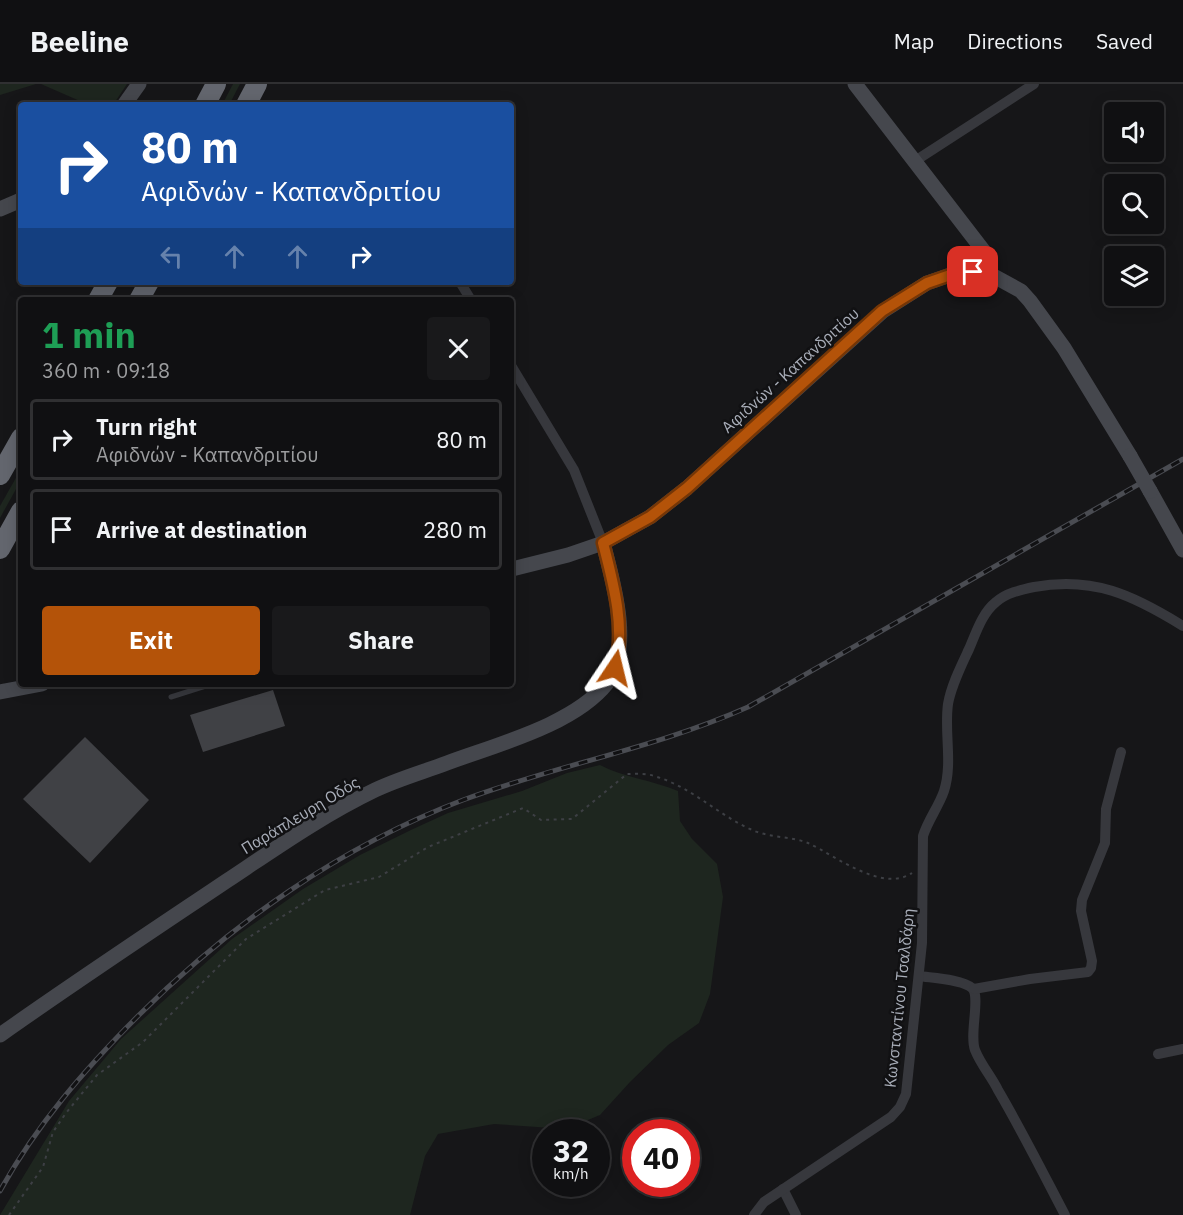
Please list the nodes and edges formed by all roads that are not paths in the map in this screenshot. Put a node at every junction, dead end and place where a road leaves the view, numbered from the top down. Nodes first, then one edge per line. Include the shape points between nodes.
1 (139, 84) edge
2 (216, 84) edge
3 (257, 84) edge
4 (855, 84) edge
5 (1034, 84) edge
6 (126, 102) edge
7 (207, 102) edge
8 (248, 102) edge
9 (915, 161) junction
10 (18, 201) edge
11 (0, 209) edge
12 (990, 274) junction
13 (514, 370) edge
14 (18, 443) edge
15 (0, 474) edge
16 (18, 517) edge
17 (603, 543) junction
18 (0, 549) edge
19 (1183, 550) edge
20 (514, 568) edge
21 (1183, 626) edge
22 (26, 687) edge
23 (203, 687) edge
24 (0, 692) edge
25 (171, 697) dead end
26 (1121, 752) dead end
27 (919, 976) junction
28 (974, 990) junction
29 (0, 1035) edge
30 (1183, 1049) edge
31 (1158, 1054) dead end
32 (783, 1189) junction
33 (754, 1215) edge
34 (796, 1215) edge
35 (1065, 1215) edge

1 - 6 street
2 - 7 highway
3 - 8 highway
4 - 9 street
5 - 9 street
9 - 12 street via 986,254
10 - 11 street
12 - 17 street, Αφιδνών - Καπανδριτίου via 964,272 941,278 882,311 687,488 650,517
12 - 19 street, Αφιδνών - Καπανδριτίου, bridge via 1021,291 1064,348
13 - 17 street via 574,470
14 - 15 highway
16 - 18 highway
17 - 20 street, Αφιδνών - Καπανδριτίου
17 - 29 street, Παράπλευρη Οδός via 620,637 615,668 597,694 569,714 525,734 376,789 328,815
21 - 27 street, Κωνσταντίνου Τσαλδάρη via 1126,594 1088,584 1049,584 1021,590 1007,594 987,612 948,704 944,792 923,836
22 - 24 street
23 - 25 lane
26 - 28 street via 1106,809 1105,843 1082,900 1091,968 1088,972
27 - 28 street via 965,984
27 - 32 street, Κωνσταντίνου Τσαλδάρη via 906,1094 900,1107
28 - 35 street via 977,997 973,1043 977,1055
30 - 31 street
32 - 33 street, Κωνσταντίνου Τσαλδάρη via 764,1202
32 - 34 street

